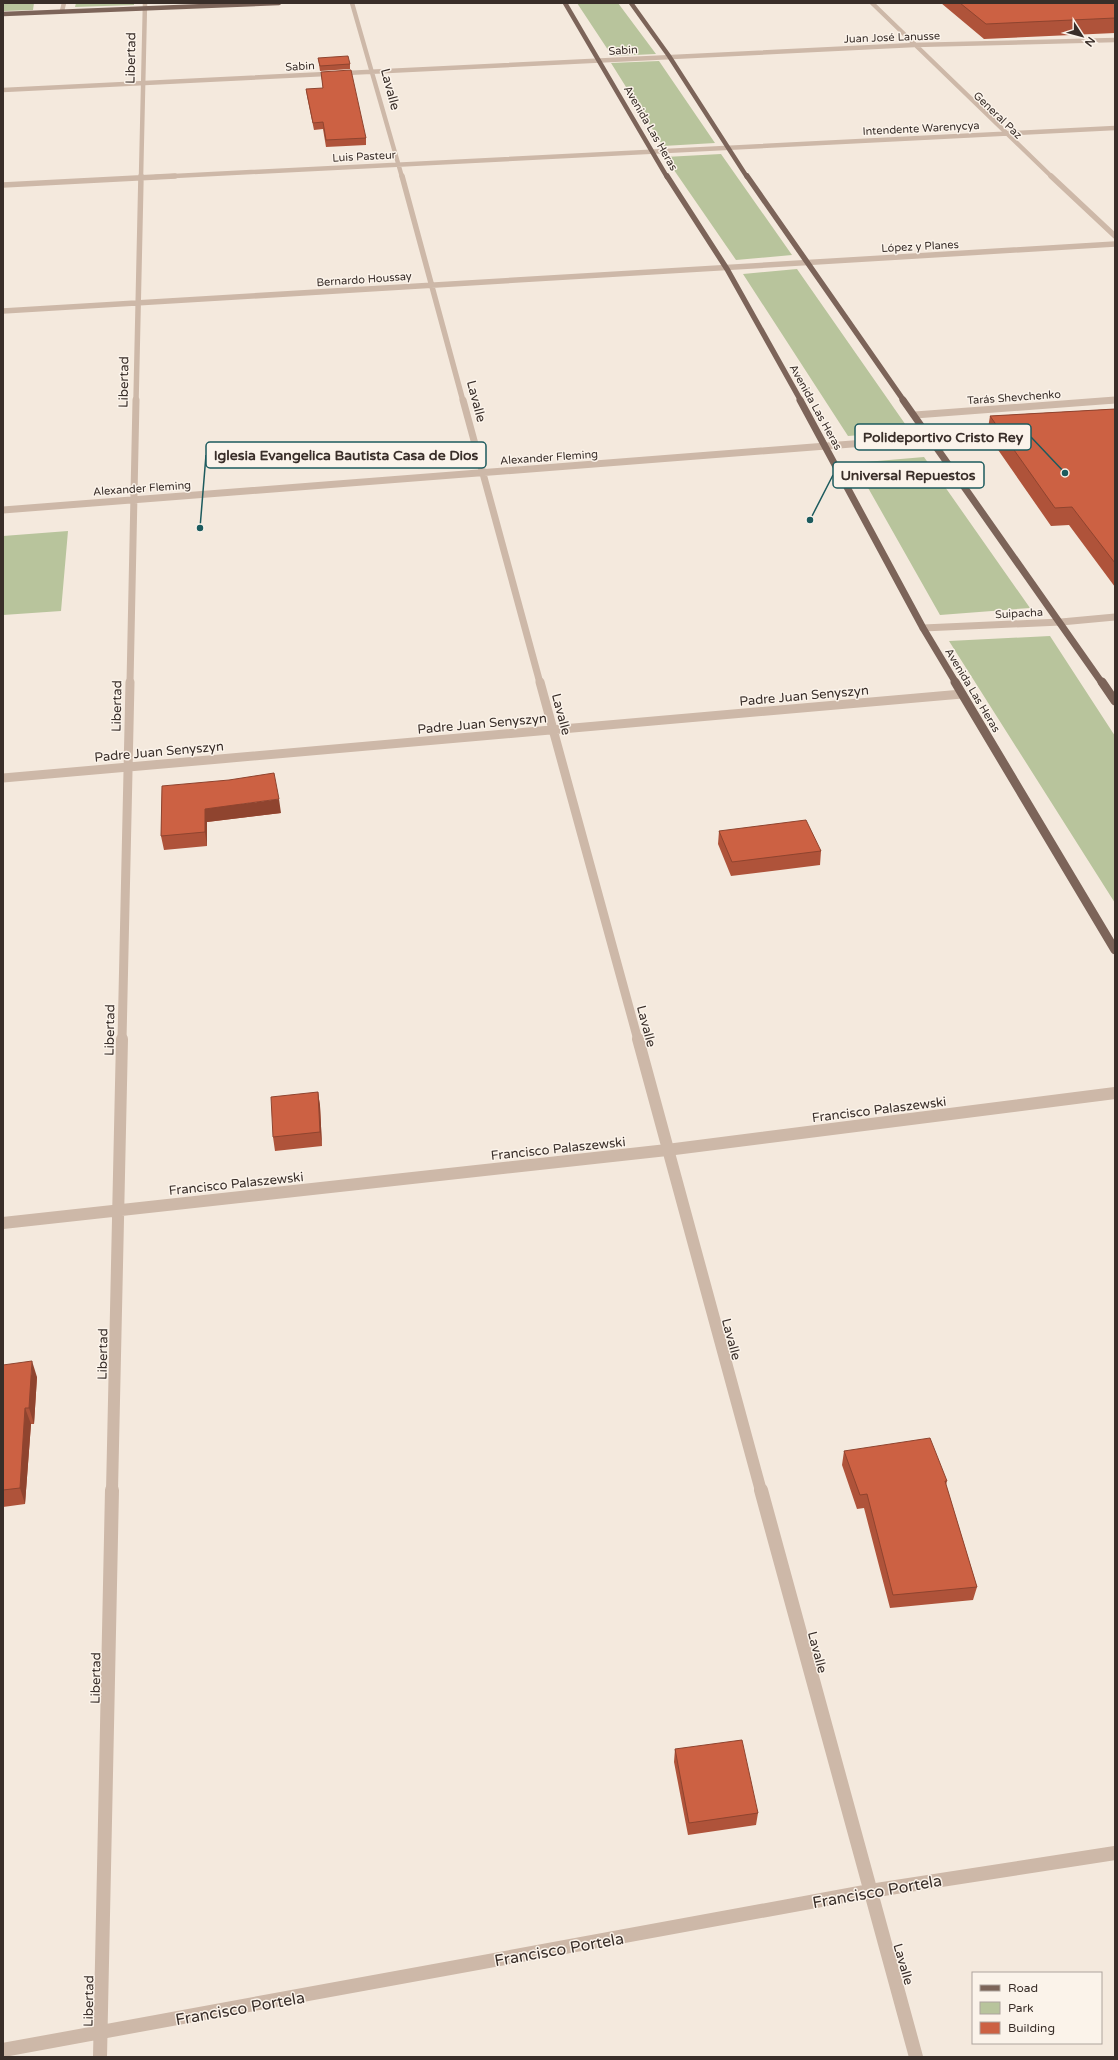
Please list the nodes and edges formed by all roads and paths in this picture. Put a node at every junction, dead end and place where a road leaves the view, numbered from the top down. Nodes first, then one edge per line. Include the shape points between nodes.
1 (64, 3) edge
2 (279, 3) edge
3 (352, 3) edge
4 (565, 3) edge
5 (630, 3) edge
6 (872, 3) edge
7 (145, 6) edge
8 (62, 11) junction
9 (3, 14) edge
10 (1115, 40) edge
11 (914, 45) junction
12 (669, 56) junction
13 (600, 60) junction
14 (373, 71) junction
15 (143, 82) junction
16 (3, 90) edge
17 (1115, 128) edge
18 (1004, 133) junction
19 (727, 148) junction
20 (651, 152) junction
21 (398, 164) junction
22 (140, 178) junction
23 (3, 185) edge
24 (1115, 236) edge
25 (1115, 244) edge
26 (806, 262) junction
27 (727, 268) junction
28 (431, 284) junction
29 (138, 303) junction
30 (3, 311) edge
31 (1115, 400) edge
32 (915, 415) junction
33 (929, 438) junction
34 (826, 446) junction
35 (483, 473) junction
36 (134, 500) junction
37 (3, 510) edge
38 (1115, 617) edge
39 (1061, 622) junction
40 (923, 628) junction
41 (962, 694) junction
42 (1115, 701) edge
43 (553, 730) junction
44 (128, 767) junction
45 (3, 778) edge
46 (1115, 950) edge
47 (1115, 1093) edge
48 (667, 1150) junction
49 (118, 1210) junction
50 (3, 1223) edge
51 (1115, 1853) edge
52 (870, 1891) junction
53 (100, 2033) junction
54 (3, 2050) edge
55 (100, 2057) edge
56 (916, 2057) edge

1 - 8 street
2 - 7 main road
3 - 14 street, Lavalle
4 - 13 main road, Avenida Las Heras
5 - 12 main road
6 - 11 street, General Paz
7 - 8 main road
7 - 15 street, Libertad
8 - 9 main road
10 - 11 street, Juan José Lanusse
11 - 12 street, Juan José Lanusse
11 - 18 street, General Paz
12 - 13 street, Sabin
12 - 19 main road
13 - 14 street, Sabin
13 - 20 main road, Avenida Las Heras
14 - 15 street, Sabin
14 - 21 street, Lavalle
15 - 16 street, Sabin
15 - 22 street, Libertad
17 - 18 street, Intendente Warenycya
18 - 19 street, Intendente Warenycya
18 - 24 street, General Paz
19 - 20 street, Luis Pasteur
19 - 26 main road
20 - 21 street, Luis Pasteur
20 - 27 main road, Avenida Las Heras
21 - 22 street, Luis Pasteur
21 - 28 street, Lavalle
22 - 23 street, Luis Pasteur
22 - 29 street, Libertad
25 - 26 street, López y Planes
26 - 27 street, López y Planes
26 - 32 main road
27 - 28 street, Bernardo Houssay
27 - 34 main road, Avenida Las Heras
28 - 29 street, Bernardo Houssay
28 - 35 street, Lavalle
29 - 30 street, Bernardo Houssay
29 - 36 street, Libertad
31 - 32 street, Tarás Shevchenko
32 - 33 main road
33 - 34 street, Alexander Fleming
33 - 39 main road
34 - 35 street, Alexander Fleming
34 - 40 main road, Avenida Las Heras
35 - 36 street, Alexander Fleming
35 - 43 street, Lavalle
36 - 37 street, Alexander Fleming
36 - 44 street, Libertad
38 - 39 street, Suipacha
39 - 40 street, Suipacha
39 - 42 main road
40 - 41 main road, Avenida Las Heras
41 - 43 street, Padre Juan Senyszyn
41 - 46 main road, Avenida Las Heras
43 - 44 street, Padre Juan Senyszyn
43 - 48 street, Lavalle
44 - 45 street, Padre Juan Senyszyn
44 - 49 street, Libertad
47 - 48 street, Francisco Palaszewski
48 - 49 street, Francisco Palaszewski
48 - 52 street, Lavalle
49 - 50 street, Francisco Palaszewski
49 - 53 street, Libertad
51 - 52 street, Francisco Portela
52 - 53 street, Francisco Portela
52 - 56 street, Lavalle
53 - 54 street, Francisco Portela
53 - 55 street, Libertad

